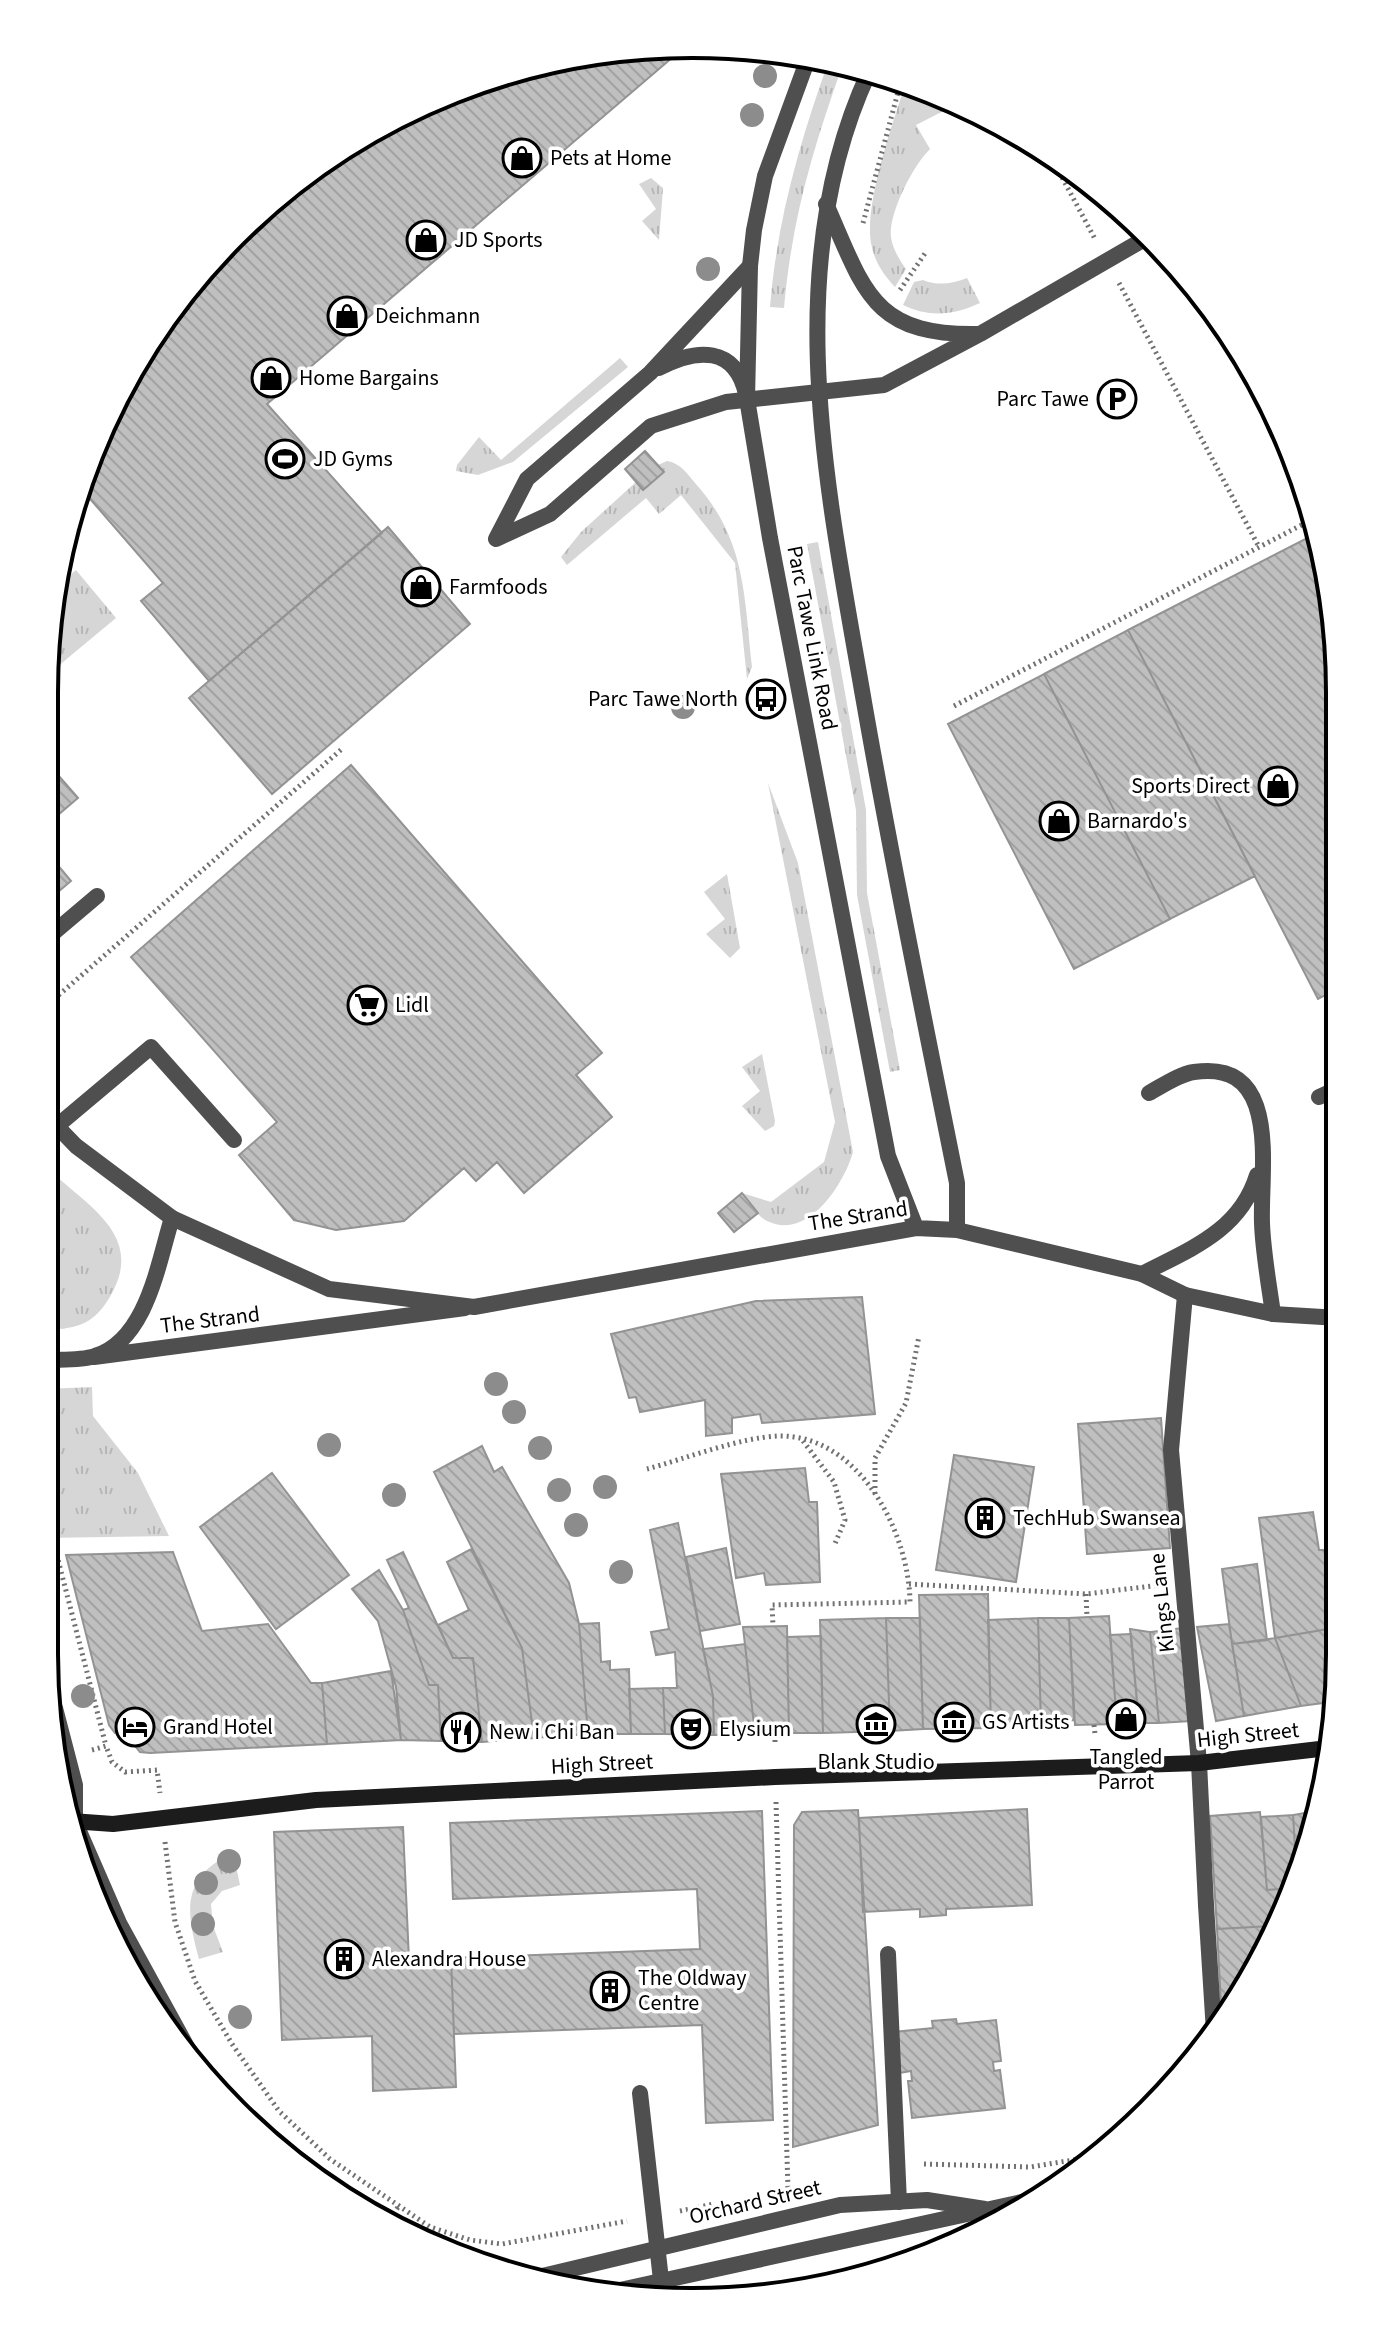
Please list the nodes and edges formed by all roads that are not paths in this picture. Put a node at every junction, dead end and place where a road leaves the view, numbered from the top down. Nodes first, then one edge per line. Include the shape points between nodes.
1 (805, 68) edge
2 (864, 82) edge
3 (826, 204) junction
4 (1139, 243) edge
5 (750, 266) junction
6 (980, 334) junction
7 (650, 373) junction
8 (821, 393) junction
9 (747, 399) junction
10 (97, 896) dead end
11 (58, 929) edge
12 (1149, 1093) dead end
13 (1326, 1094) edge
14 (1319, 1097) dead end
15 (58, 1115) edge
16 (58, 1127) edge
17 (234, 1140) dead end
18 (1261, 1162) junction
19 (172, 1218) junction
20 (916, 1228) junction
21 (957, 1230) junction
22 (1142, 1274) junction
23 (1185, 1295) junction
24 (474, 1307) junction
25 (1273, 1314) junction
26 (1326, 1317) edge
27 (94, 1357) junction
28 (58, 1359) edge
29 (63, 1738) edge
30 (1319, 1749) edge
31 (1199, 1763) junction
32 (74, 1796) edge
33 (81, 1822) edge
34 (102, 1885) edge
35 (888, 1954) dead end
36 (161, 2000) edge
37 (1213, 2015) edge
38 (640, 2093) dead end
39 (899, 2202) junction
40 (1005, 2205) edge
41 (985, 2209) junction
42 (656, 2248) junction
43 (555, 2273) edge
44 (661, 2280) junction
45 (638, 2286) edge

1 - 5 street, Parc Tawe Link Road via 765,176
2 - 3 street, Parc Tawe Link Road
3 - 6 street via 866,293 883,310 939,335
3 - 8 street, Parc Tawe Link Road via 819,293
4 - 6 street
5 - 7 street
5 - 9 street, Parc Tawe Link Road
6 - 8 street via 893,382
7 - 9 street via 670,363 717,354 742,376
7 - 9 street via 527,479 496,539 550,514 651,426
8 - 9 street
8 - 21 street, Parc Tawe Link Road via 833,521 890,851 957,1183
9 - 20 street, Parc Tawe Link Road via 888,1156
10 - 11 street
12 - 18 street via 1192,1072 1227,1072 1247,1087 1263,1120
13 - 14 street
15 - 17 street via 151,1047
16 - 19 street, The Strand
18 - 22 street via 1253,1190 1215,1237
18 - 25 street via 1262,1227
19 - 24 street, The Strand via 329,1289
19 - 27 street, The Strand via 138,1319 121,1343
20 - 21 street, The Strand
20 - 24 street, The Strand
21 - 22 street, The Strand
22 - 23 street, The Strand
23 - 25 street, The Strand
23 - 31 street, Kings Lane via 1171,1450
24 - 27 street, The Strand
25 - 26 street, The Strand
27 - 28 street, The Strand
29 - 32 street
30 - 31 main road, High Street
31 - 33 main road, High Street via 316,1800 113,1824
31 - 37 street, Kings Lane
34 - 36 street
35 - 39 street
38 - 42 street
39 - 41 street, Orchard Street via 927,2200
39 - 42 street, Orchard Street via 840,2205
40 - 41 street, Orchard Street
41 - 44 street, Orchard Street
42 - 43 street, Orchard Street
42 - 44 street
44 - 45 street, Orchard Street

